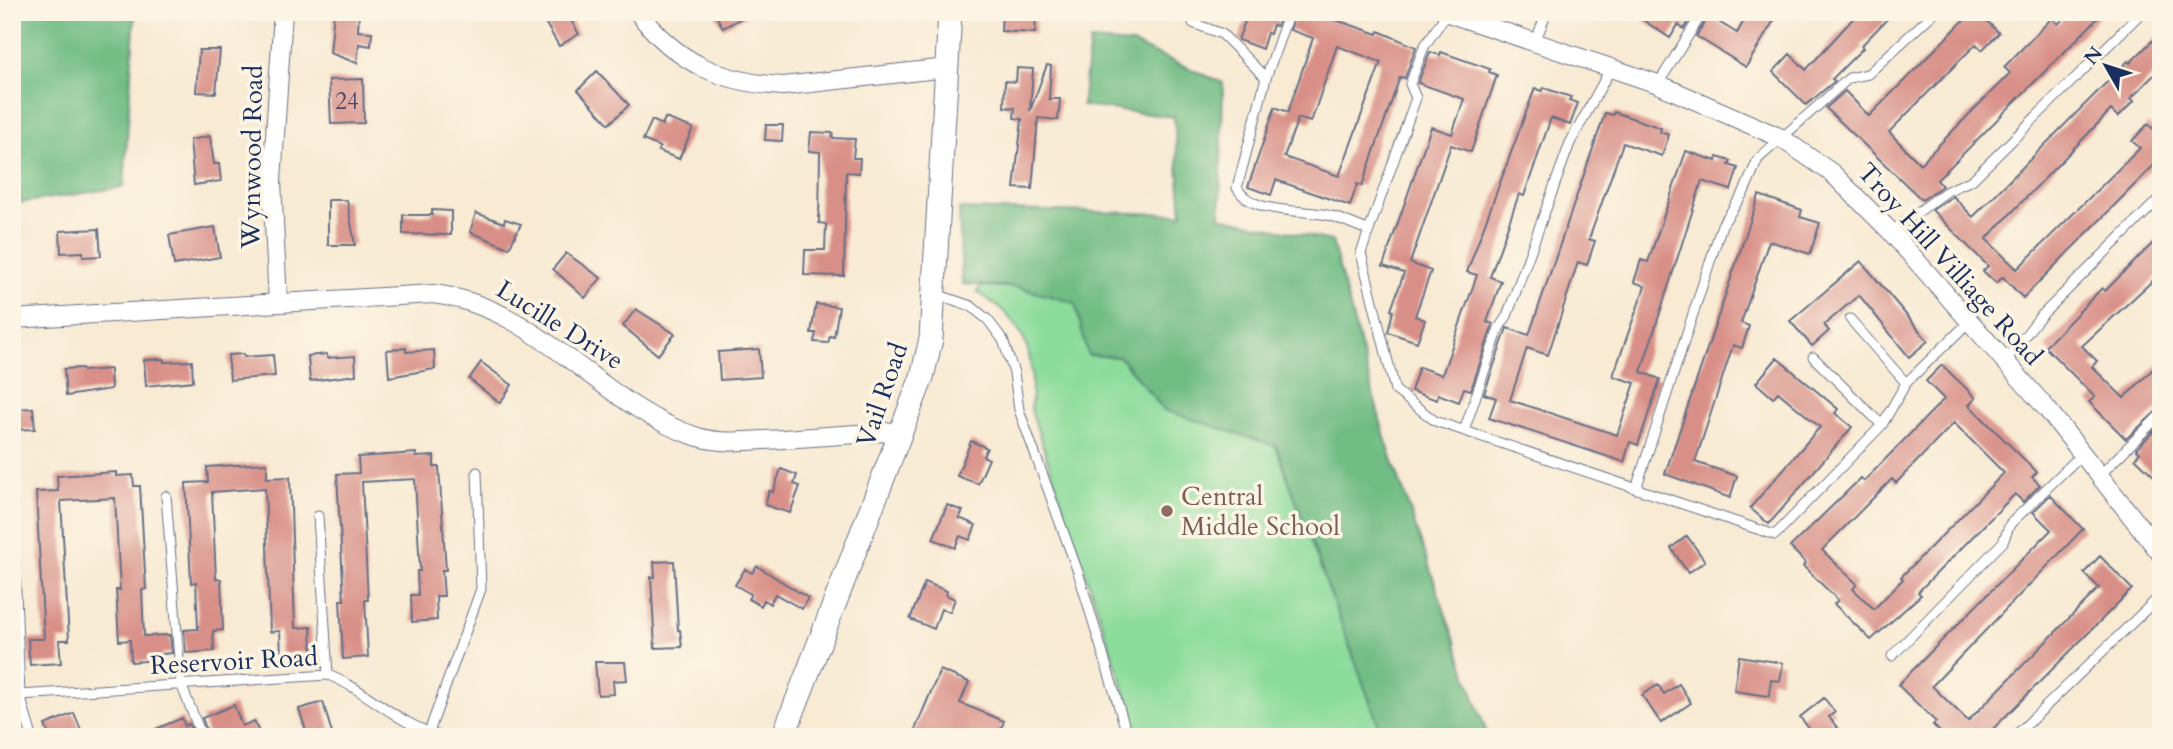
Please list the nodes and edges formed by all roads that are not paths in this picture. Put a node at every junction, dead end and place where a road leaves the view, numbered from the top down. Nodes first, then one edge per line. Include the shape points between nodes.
1 (283, 12) edge
2 (638, 12) edge
3 (950, 12) edge
4 (1289, 12) edge
5 (1547, 12) edge
6 (1703, 12) edge
7 (1935, 12) edge
8 (2142, 12) edge
9 (1446, 13) edge
10 (1193, 23) dead end
11 (1535, 42) junction
12 (947, 68) junction
13 (1611, 68) junction
14 (1266, 78) junction
15 (1658, 84) junction
16 (1781, 138) junction
17 (2161, 197) edge
18 (1368, 230) junction
19 (1891, 232) junction
20 (934, 294) junction
21 (278, 303) junction
22 (12, 318) edge
23 (1850, 319) dead end
24 (1969, 323) junction
25 (1813, 357) dead end
26 (2004, 363) junction
27 (1906, 383) junction
28 (2161, 414) edge
29 (1882, 425) junction
30 (901, 431) junction
31 (1464, 431) junction
32 (2081, 455) junction
33 (477, 472) dead end
34 (2099, 477) junction
35 (12, 489) edge
36 (1636, 489) junction
37 (166, 496) dead end
38 (318, 516) dead end
39 (2161, 554) edge
40 (2161, 595) edge
41 (1892, 656) dead end
42 (327, 675) junction
43 (181, 684) junction
44 (16, 696) edge
45 (429, 732) junction
46 (1125, 736) edge
47 (32, 737) edge
48 (202, 737) edge
49 (443, 737) edge
50 (573, 737) edge
51 (693, 737) edge
52 (783, 737) edge
53 (2014, 737) edge

1 - 21 street, Wynwood Road via 272,181
2 - 12 street via 670,49 690,63 758,85
3 - 12 street, Vail Road
4 - 14 lane
5 - 11 lane
6 - 15 lane
7 - 16 lane via 1868,74 1849,78
8 - 19 lane via 1972,180 1947,191
9 - 11 street, Troy Hill Villiage Road
9 - 18 lane via 1424,47 1410,84 1416,98
10 - 14 lane via 1222,34
11 - 13 street, Troy Hill Villiage Road
12 - 20 street, Vail Road
13 - 15 street, Troy Hill Villiage Road
13 - 31 lane via 1570,143
14 - 18 lane via 1237,188 1243,198 1330,216
15 - 16 street, Troy Hill Villiage Road
16 - 19 street, Troy Hill Villiage Road via 1832,173
16 - 36 lane via 1758,159 1744,192 1722,225
17 - 26 lane via 2038,319
18 - 31 lane via 1361,253 1395,390 1435,421
19 - 24 street, Troy Hill Villiage Road
20 - 30 street, Vail Road via 922,377
20 - 46 lane via 971,306 1003,340 1019,410 1078,572
21 - 22 street, Lucille Drive
21 - 30 street, Lucille Drive via 433,294 481,303 503,313 639,408 702,438 745,441
23 - 27 lane
24 - 26 street, Troy Hill Villiage Road
24 - 27 lane
25 - 29 lane
26 - 32 street, Troy Hill Villiage Road
27 - 29 lane
28 - 34 lane
29 - 36 lane via 1775,535
30 - 52 street, Vail Road
31 - 36 lane
32 - 34 street, Troy Hill Villiage Road
32 - 41 lane via 2010,524 2003,542
33 - 45 lane via 481,589
34 - 39 street, Troy Hill Villiage Road
35 - 44 lane
37 - 43 lane
38 - 42 lane
40 - 53 lane
42 - 43 lane, Reservoir Road
42 - 45 lane, Reservoir Road via 356,686 390,714
43 - 44 lane, Reservoir Road
43 - 48 lane
44 - 47 lane
45 - 49 lane, Reservoir Road
50 - 51 lane

